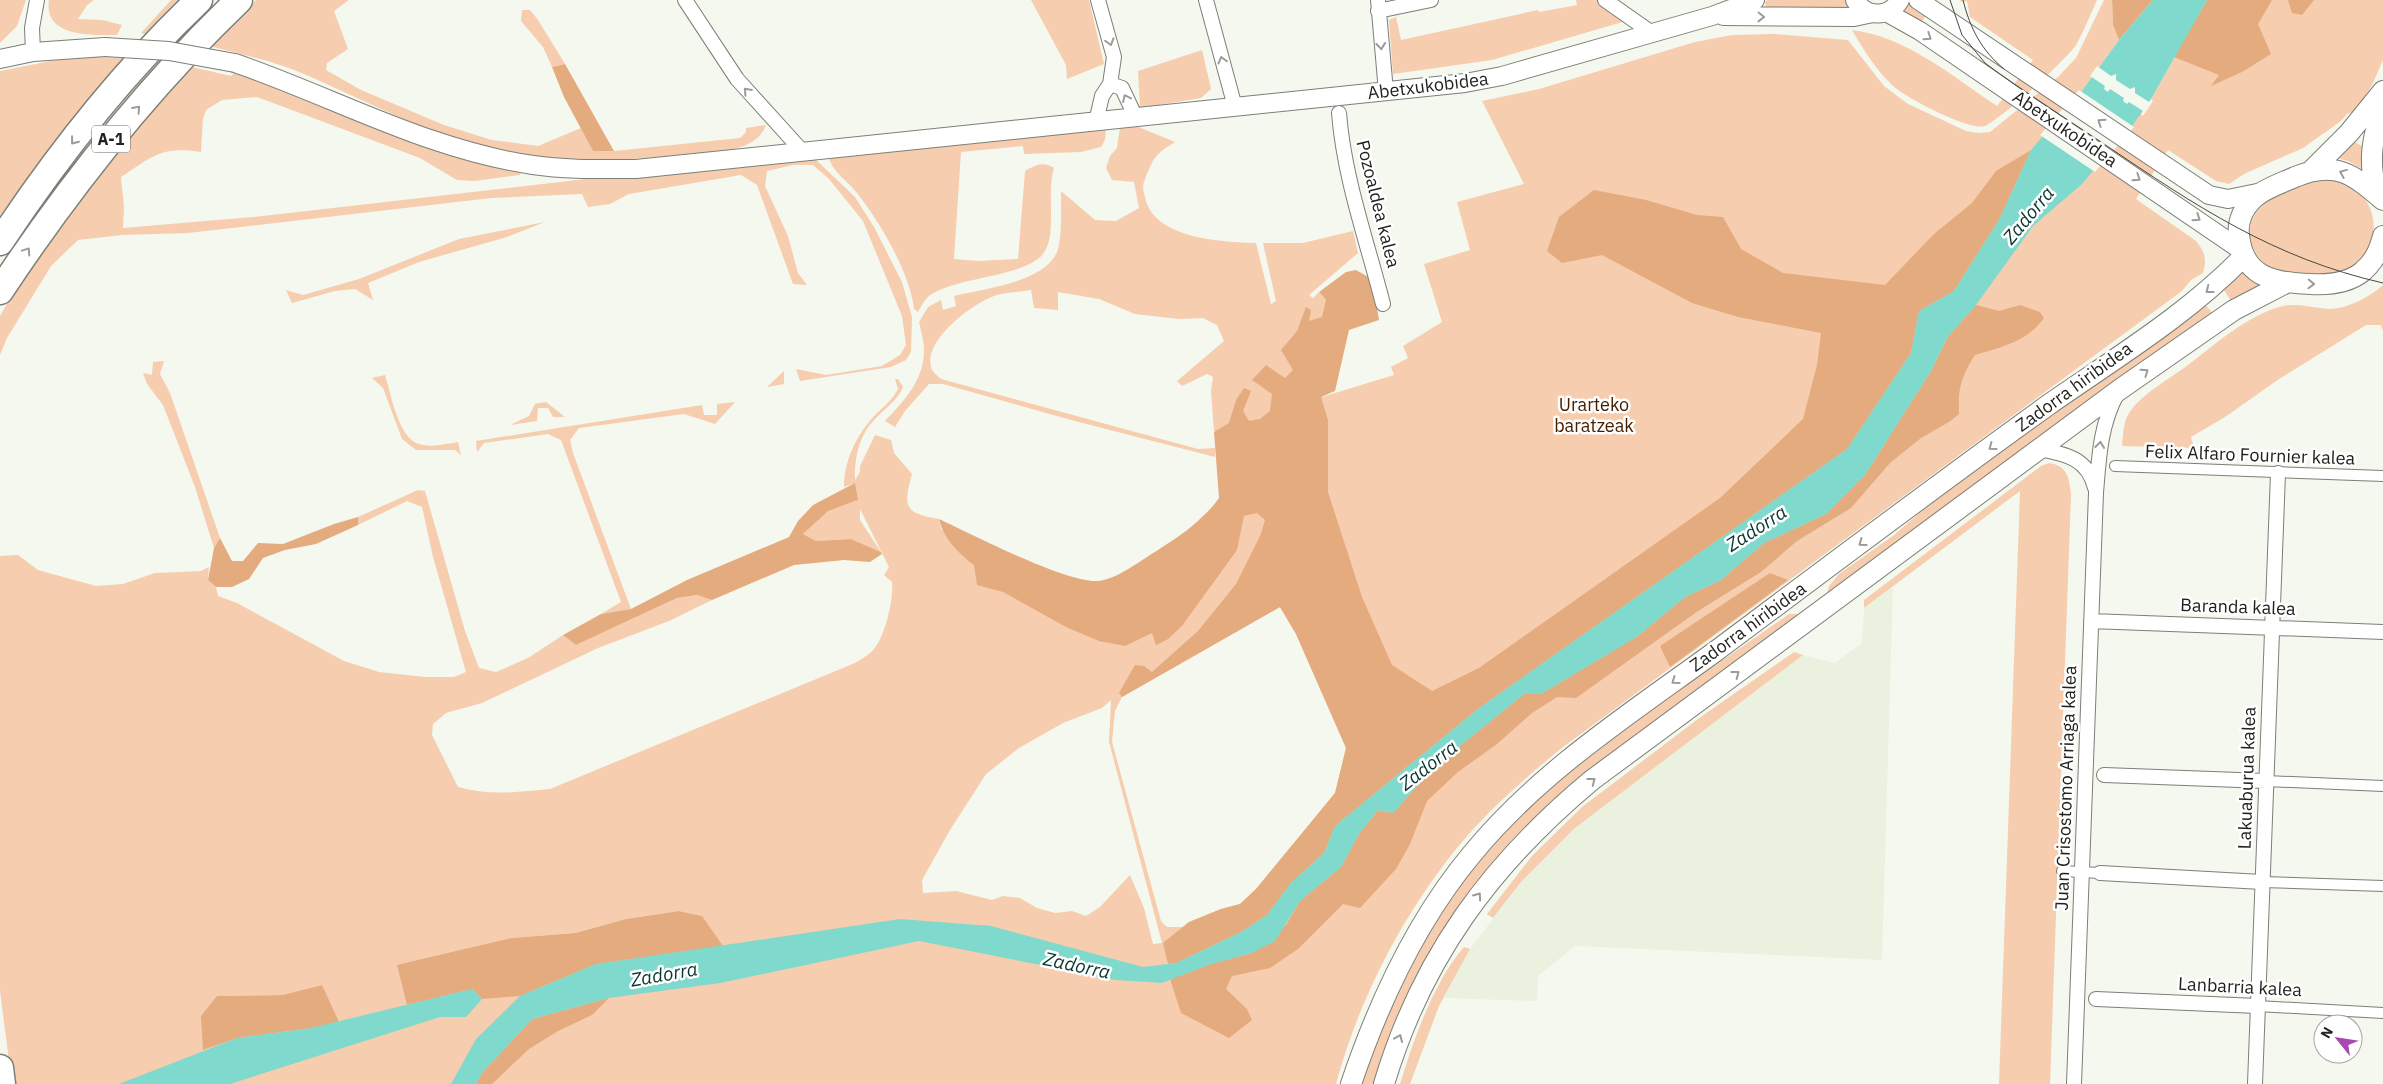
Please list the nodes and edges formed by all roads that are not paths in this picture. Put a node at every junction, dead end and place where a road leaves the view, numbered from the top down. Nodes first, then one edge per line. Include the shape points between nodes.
1 (37, 0) edge
2 (199, 0) edge
3 (239, 0) edge
4 (685, 0) edge
5 (1098, 0) edge
6 (1206, 0) edge
7 (1430, 0) edge
8 (1605, 0) edge
9 (1755, 0) edge
10 (1855, 0) edge
11 (1900, 0) edge
12 (1918, 0) edge
13 (1378, 5) edge
14 (1879, 13) junction
15 (1712, 16) junction
16 (1652, 33) junction
17 (33, 52) junction
18 (0, 60) edge
19 (1110, 84) junction
20 (2383, 91) edge
21 (1386, 92) junction
22 (2383, 103) edge
23 (1235, 107) junction
24 (1339, 113) dead end
25 (1136, 118) junction
26 (1096, 122) junction
27 (803, 152) junction
28 (2312, 170) junction
29 (2262, 192) junction
30 (2381, 199) edge
31 (2383, 236) edge
32 (0, 242) edge
33 (2243, 253) junction
34 (2377, 259) edge
35 (2286, 283) junction
36 (0, 291) edge
37 (1383, 304) dead end
38 (2119, 390) junction
39 (2039, 449) junction
40 (2115, 466) dead end
41 (2278, 473) junction
42 (2383, 476) edge
43 (2096, 493) junction
44 (2091, 620) junction
45 (2271, 627) junction
46 (2383, 632) edge
47 (2104, 775) dead end
48 (2266, 781) junction
49 (2383, 786) edge
50 (2062, 871) dead end
51 (2082, 872) junction
52 (2100, 873) joint
53 (2262, 882) junction
54 (2383, 886) edge
55 (2096, 999) dead end
56 (2257, 1006) junction
57 (2383, 1013) edge
58 (0, 1068) edge
59 (2, 1084) edge
60 (1351, 1084) edge
61 (1384, 1084) edge
62 (2074, 1084) edge
63 (2255, 1084) edge

1 - 17 street via 32,28
2 -> 32 highway, A-1 via 126,78 41,183
36 -> 3 highway, A-1 via 34,240 115,133
27 -> 4 street via 737,80
5 -> 19 street via 1114,57
23 -> 6 street
7 - 13 street
8 - 16 street
9 - 15 street, Abetxukobidea
10 - 14 street via 1862,9
11 - 14 street
29 -> 12 street, Abetxukobidea via 2219,199 2209,195
13 -> 21 street
15 -> 14 street, Abetxukobidea via 1854,18
14 -> 33 street, Abetxukobidea via 1920,31
15 - 16 street, Abetxukobidea
16 - 21 street, Abetxukobidea via 1502,76 1465,84
17 - 18 street, Abetxukobidea
17 - 27 street, Abetxukobidea, bridge via 105,47 169,51 235,63 432,140 533,165 636,169
25 -> 19 street via 1122,88
19 - 26 street via 1102,96
20 - 28 main road via 2349,133
21 - 23 street, Abetxukobidea
22 - 30 main road via 2370,167
23 - 25 street, Abetxukobidea
24 - 37 street, Pozoaldea kalea via 1361,226
25 - 26 street, Abetxukobidea
26 - 27 street, Abetxukobidea
28 - 29 main road
30 -> 28 main road via 2345,172
29 - 33 main road via 2238,223
31 - 34 main road, Zadorra hiribidea
33 - 35 main road, Zadorra hiribidea via 2261,274
33 -> 60 main road, Zadorra hiribidea via 2206,293 1611,728 1538,786 1472,853 1414,938 1386,991
35 -> 34 main road, Zadorra hiribidea via 2327,284 2346,280
38 -> 35 main road, Zadorra hiribidea via 2234,310
38 - 39 main road, Zadorra hiribidea
43 -> 38 street, Juan Crisostomo Arriaga kalea via 2105,420
39 - 43 street, Juan Crisostomo Arriaga kalea via 2068,454 2082,463 2093,478
61 -> 39 main road, Zadorra hiribidea via 1420,989 1441,951 1488,882 1552,813
40 - 41 street, Felix Alfaro Fournier kalea
41 - 42 street, Felix Alfaro Fournier kalea
41 - 45 street, Lakuaburua kalea
43 - 44 street, Juan Crisostomo Arriaga kalea
44 - 45 street, Baranda kalea
44 - 51 street, Juan Crisostomo Arriaga kalea
45 - 46 street, Baranda kalea
45 - 48 street, Lakuaburua kalea
47 - 48 street
48 - 49 street
48 - 53 street, Lakuaburua kalea
50 - 51 street
51 - 52 street
51 - 62 street, Juan Crisostomo Arriaga kalea
52 - 53 street
53 - 54 street
53 - 56 street, Lakuaburua kalea
55 - 56 street, Lanbarria kalea
56 - 57 street, Lanbarria kalea
56 - 63 street, Lakuaburua kalea
58 - 59 highway

